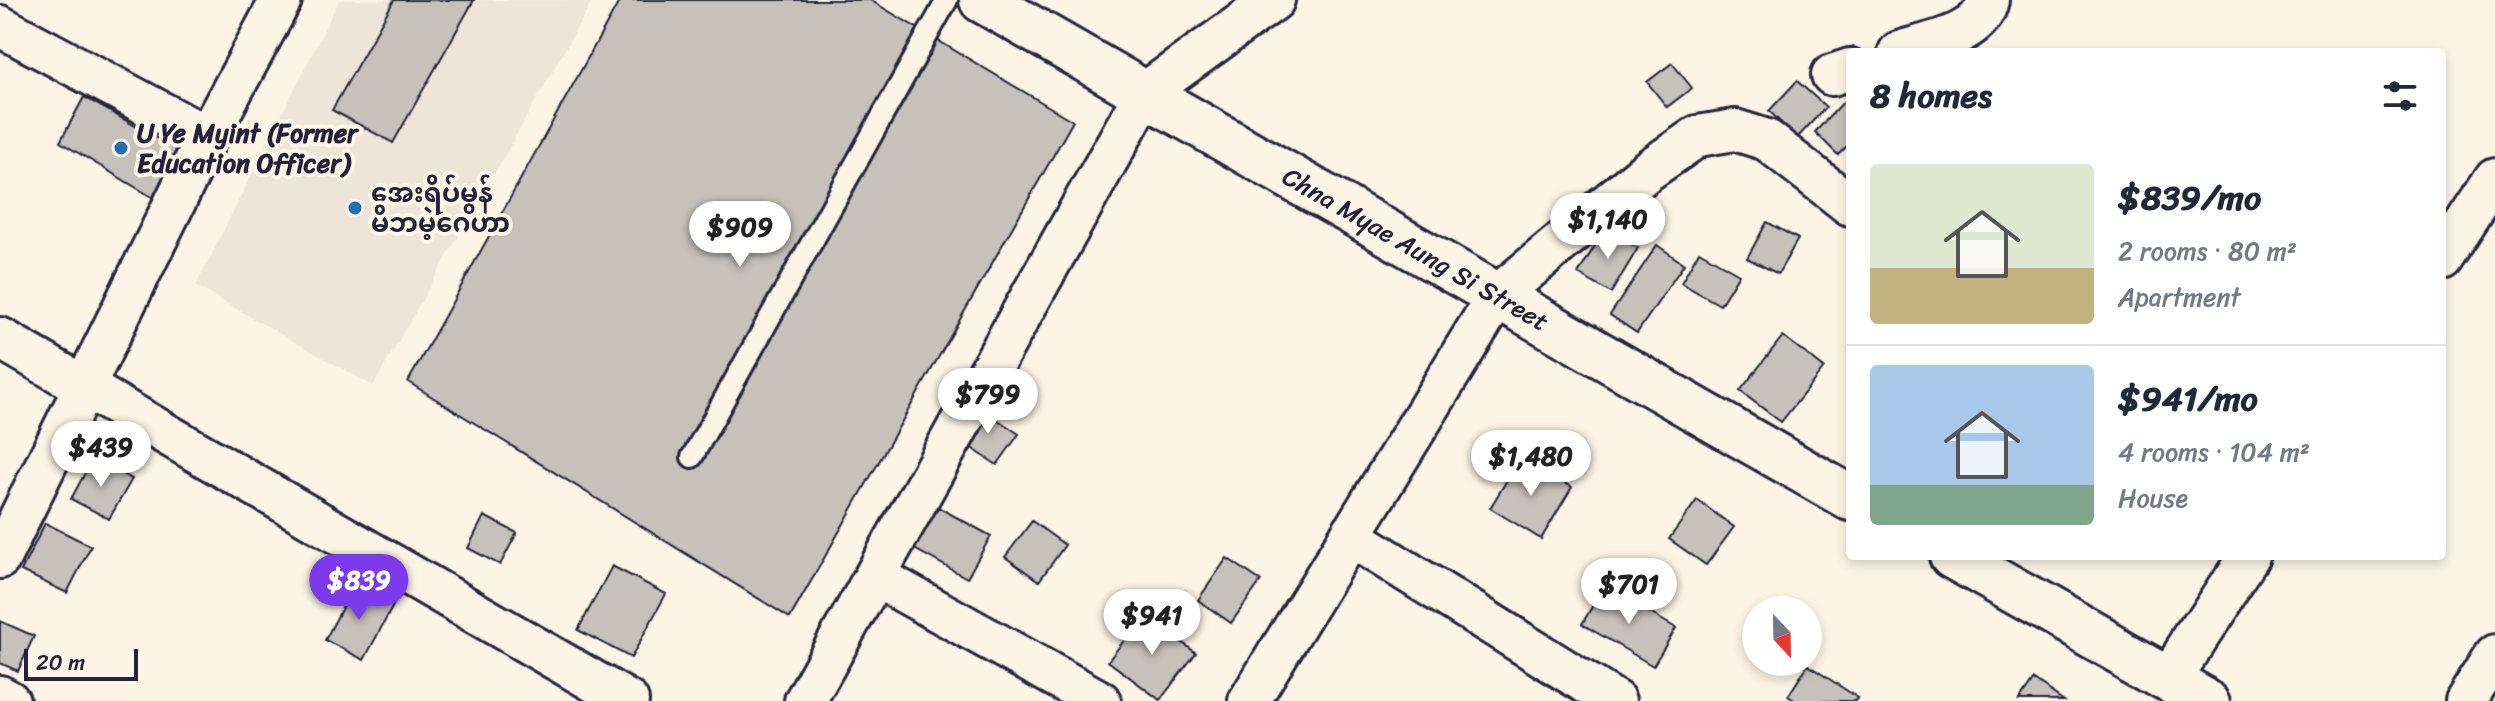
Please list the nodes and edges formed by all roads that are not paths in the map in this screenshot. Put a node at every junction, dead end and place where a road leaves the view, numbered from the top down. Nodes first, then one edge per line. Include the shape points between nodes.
1 (281, 0) edge
2 (947, 0) edge
3 (982, 0) edge
4 (1274, 0) edge
5 (1988, 0) edge
6 (0, 26) edge
7 (1911, 48) edge
8 (1145, 93) junction
9 (207, 137) junction
10 (2495, 179) edge
11 (1846, 202) edge
12 (2446, 254) edge
13 (1498, 295) junction
14 (0, 338) edge
15 (83, 384) junction
16 (692, 457) dead end
17 (1846, 496) edge
18 (1350, 536) junction
19 (0, 558) edge
20 (1959, 560) edge
21 (2245, 560) edge
22 (875, 576) junction
23 (2495, 655) edge
24 (2168, 678) junction
25 (0, 696) edge
26 (9, 701) edge
27 (628, 701) edge
28 (805, 701) edge
29 (1100, 701) edge
30 (1249, 701) edge
31 (1615, 701) edge
32 (2209, 701) edge
33 (2466, 701) edge

1 - 9 street
2 - 16 lane
3 - 8 street, Chna Myae Aung Si Street
4 - 8 street
5 - 7 street via 1986,13 1968,29
6 - 9 street
8 - 13 street, Chna Myae Aung Si Street
8 - 22 street
9 - 15 street
10 - 12 street
11 - 13 street via 1767,140 1735,130 1698,136 1647,171
13 - 17 street, Chna Myae Aung Si Street
13 - 18 street
14 - 15 street
15 - 19 street
15 - 27 street
18 - 30 street
18 - 31 street
20 - 24 street
21 - 24 street
22 - 28 street
22 - 29 street
23 - 33 street
24 - 32 street
25 - 26 street

